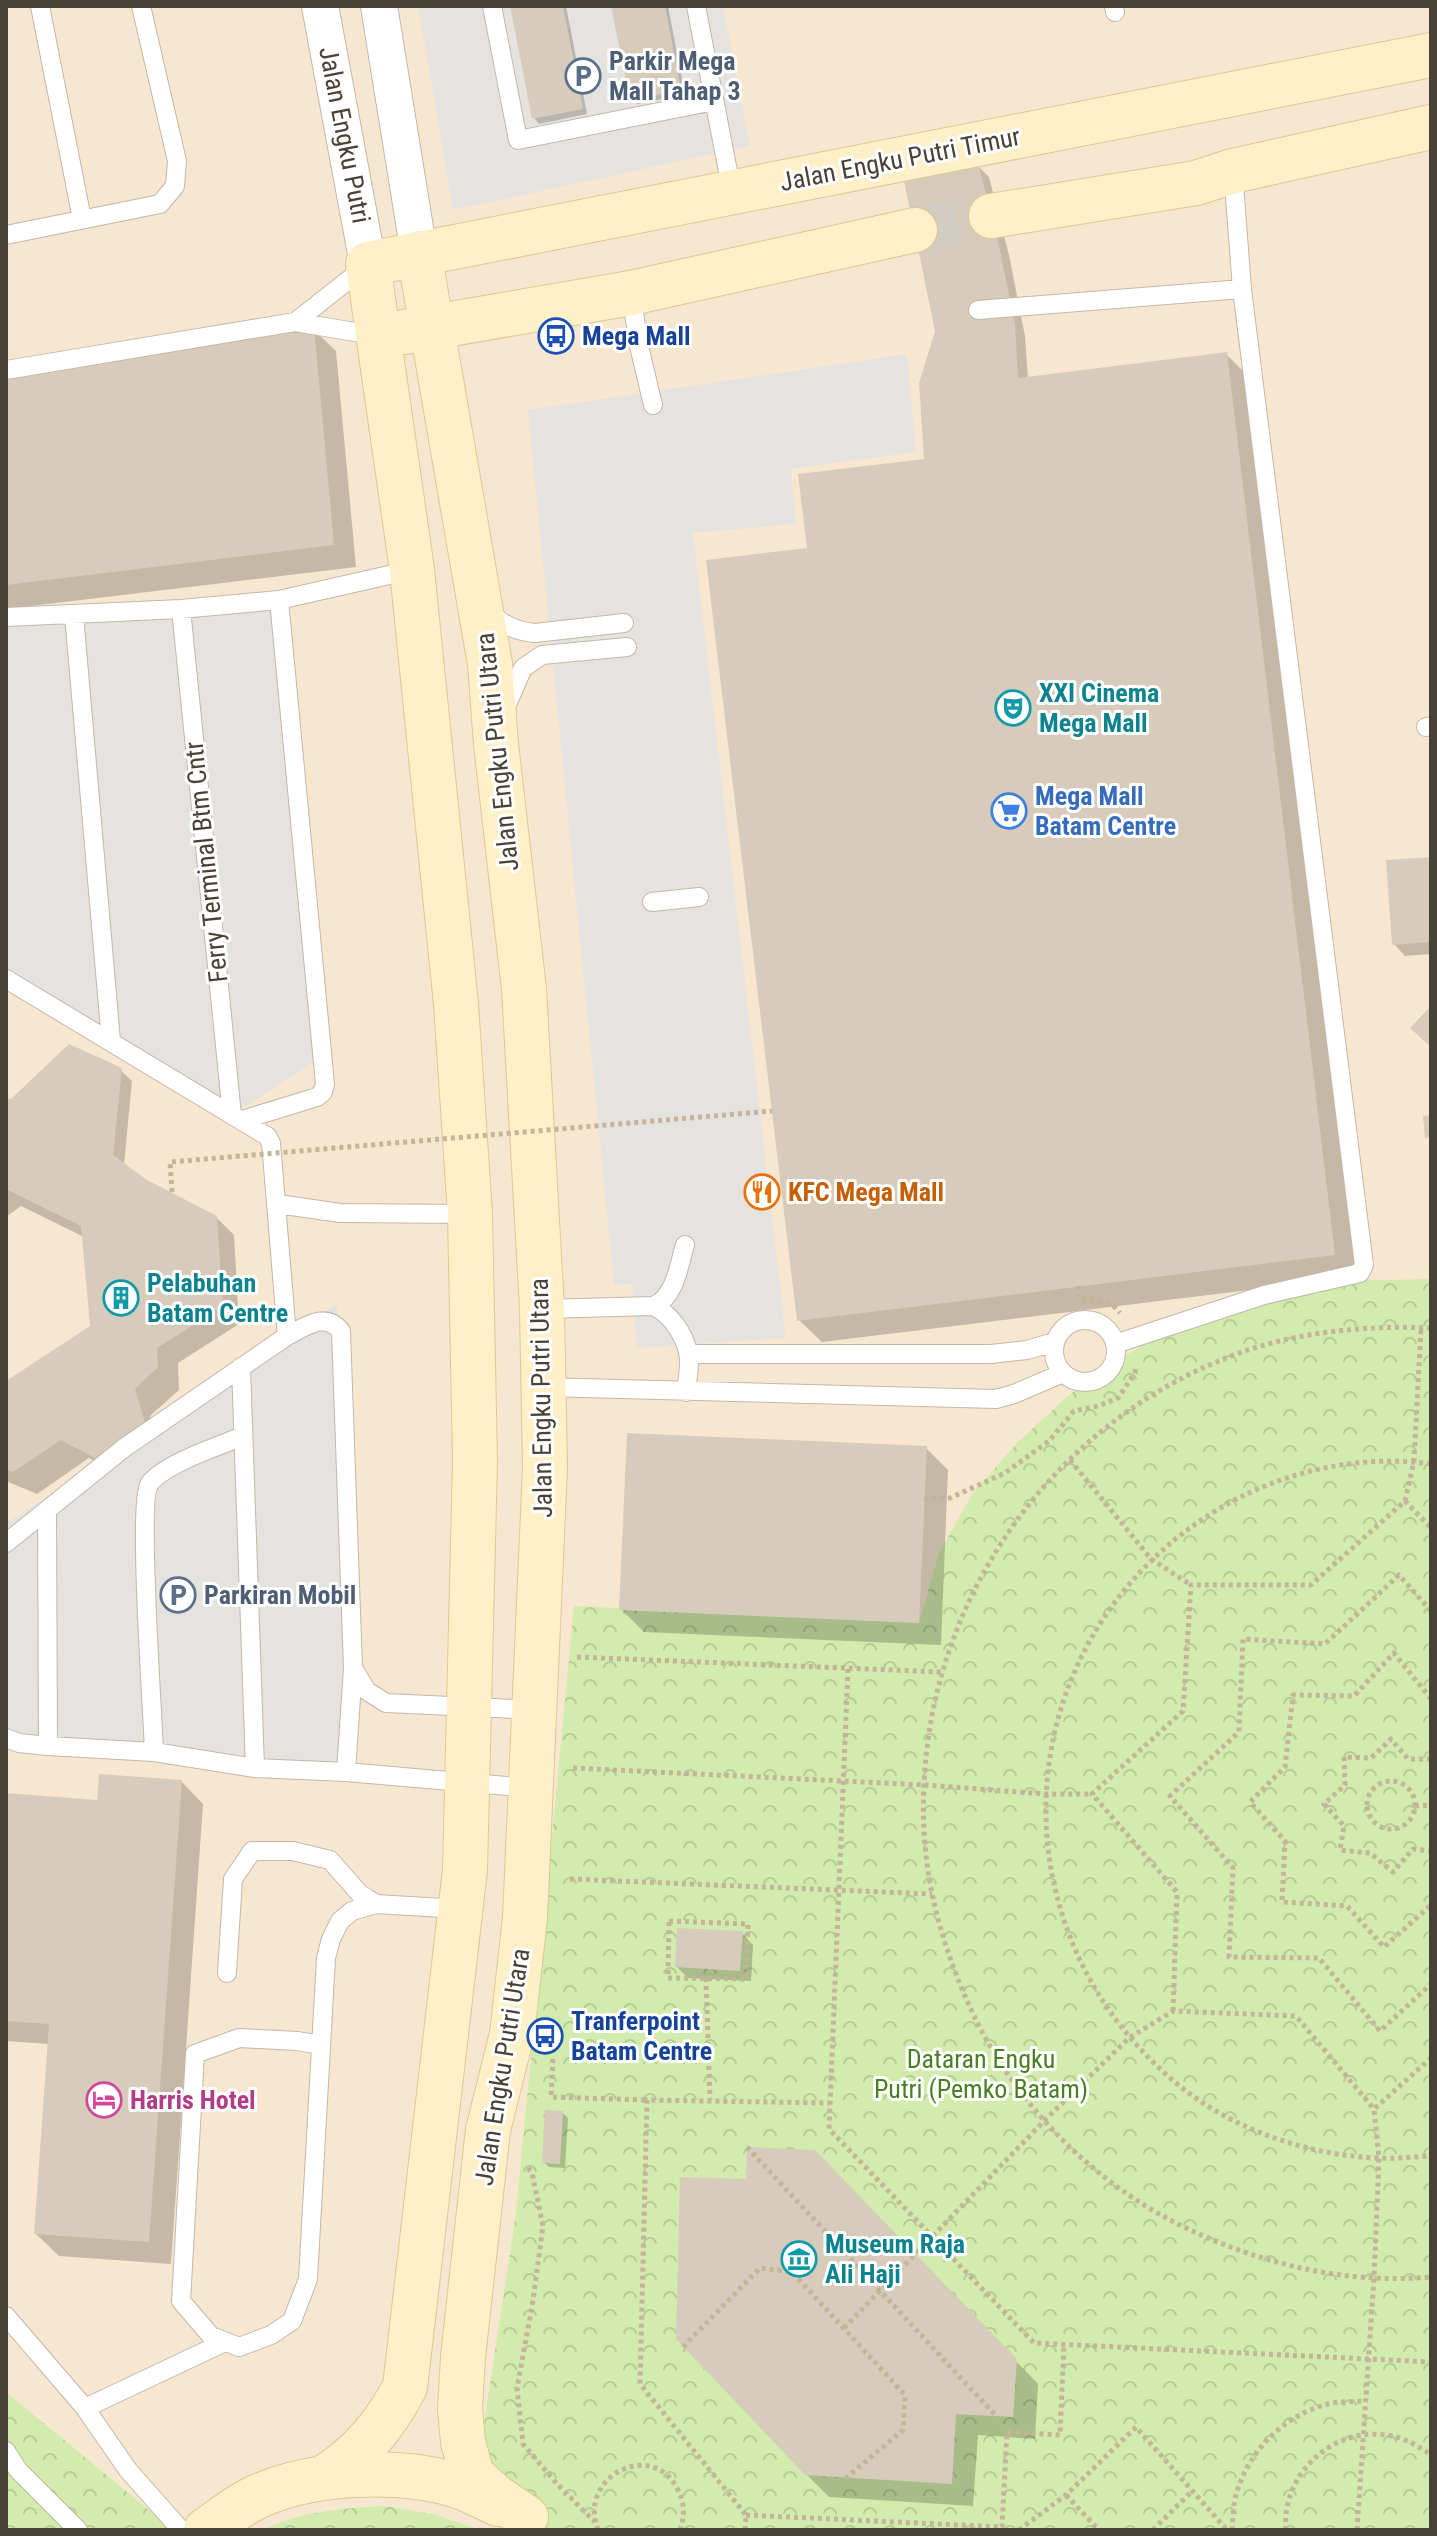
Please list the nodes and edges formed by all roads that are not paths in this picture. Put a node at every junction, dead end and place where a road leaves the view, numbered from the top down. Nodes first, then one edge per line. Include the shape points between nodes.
1 (40, 6) edge
2 (141, 6) edge
3 (320, 6) edge
4 (379, 6) edge
5 (492, 6) edge
6 (696, 6) edge
7 (1431, 55) edge
8 (714, 101) junction
9 (1431, 127) edge
10 (1233, 171) junction
11 (732, 192) junction
12 (991, 216) tunnel mouth
13 (82, 219) junction
14 (915, 230) tunnel mouth
15 (6, 235) edge
16 (419, 253) junction
17 (368, 264) junction
18 (1242, 289) junction
19 (631, 293) junction
20 (978, 310) dead end
21 (295, 322) junction
22 (431, 329) junction
23 (379, 336) junction
24 (6, 370) edge
25 (653, 405) dead end
26 (412, 570) junction
27 (478, 599) junction
28 (279, 600) junction
29 (181, 609) junction
30 (74, 615) junction
31 (6, 617) edge
32 (624, 623) dead end
33 (627, 647) dead end
34 (496, 744) junction
35 (699, 897) dead end
36 (652, 902) dead end
37 (6, 979) edge
38 (111, 1041) junction
39 (237, 1117) junction
40 (278, 1204) junction
41 (470, 1214) junction
42 (685, 1245) dead end
43 (653, 1306) junction
44 (542, 1309) junction
45 (287, 1336) junction
46 (1054, 1342) junction
47 (1115, 1344) junction
48 (689, 1354) junction
49 (241, 1367) junction
50 (1063, 1373) junction
51 (544, 1387) junction
52 (686, 1392) junction
53 (243, 1436) junction
54 (47, 1510) junction
55 (6, 1543) edge
56 (353, 1668) junction
57 (470, 1708) junction
58 (535, 1710) junction
59 (6, 1738) edge
60 (48, 1746) junction
61 (154, 1752) junction
62 (255, 1768) junction
63 (346, 1772) junction
64 (532, 1777) junction
65 (468, 1782) junction
66 (376, 1904) junction
67 (460, 1909) junction
68 (227, 1973) dead end
69 (321, 2045) junction
70 (6, 2316) edge
71 (225, 2342) junction
72 (85, 2408) junction
73 (6, 2451) edge
74 (12, 2476) edge
75 (325, 2477) junction
76 (534, 2524) edge
77 (78, 2530) edge
78 (181, 2530) edge
79 (206, 2530) edge

1 - 13 lane
2 - 13 lane via 177,161 175,186 160,204
3 - 17 street, Jalan Engku Putri
4 - 16 street
5 - 8 lane via 518,140
6 - 8 lane
7 - 11 main road, Jalan Engku Putri Timur
8 - 11 lane
9 - 10 main road
10 - 12 main road via 1196,183
10 - 18 lane
11 - 16 main road, Jalan Engku Putri Timur
13 - 15 lane
14 - 19 main road
16 - 17 main road, Jalan Engku Putri Timur
16 - 22 main road, Jalan Engku Putri Utara
17 - 21 lane
17 - 23 main road, Jalan Engku Putri Utara
18 - 20 lane
18 - 47 lane via 1364,1265 1360,1273 1264,1295
19 - 22 main road
19 - 25 lane
21 - 23 lane
21 - 24 lane
22 - 23 main road
22 - 27 main road, Jalan Engku Putri Utara
23 - 26 main road, Jalan Engku Putri Utara
26 - 28 lane
26 - 41 main road, Jalan Engku Putri Utara via 456,1004
27 - 32 lane via 498,621 521,631
27 - 34 main road, Jalan Engku Putri Utara
28 - 29 lane
28 - 39 lane via 325,1084 317,1097
29 - 30 lane
29 - 39 lane, Ferry Terminal Btm Cntr
30 - 31 lane
30 - 38 lane
33 - 34 lane via 542,655 523,668
34 - 44 main road, Jalan Engku Putri Utara via 524,989
35 - 36 lane
37 - 38 lane
38 - 39 lane
39 - 40 lane via 261,1130 271,1143
40 - 41 lane via 340,1213
40 - 45 lane
41 - 57 main road, Jalan Engku Putri Utara via 475,1461
42 - 43 lane via 672,1289
43 - 44 lane
43 - 48 lane via 669,1317
44 - 51 main road, Jalan Engku Putri Utara
45 - 49 lane
45 - 56 lane via 316,1321 335,1324 341,1331
46 - 47 lane via 1067,1325 1087,1319 1106,1327
46 - 48 lane via 991,1354
46 - 50 lane
47 - 50 lane via 1114,1363 1101,1378 1082,1382
48 - 52 lane
49 - 53 lane
49 - 54 lane via 124,1448
50 - 52 lane via 996,1399
51 - 52 lane
51 - 58 main road, Jalan Engku Putri Utara
53 - 61 lane via 164,1470 148,1485 145,1547
53 - 62 lane
54 - 55 lane
54 - 60 lane
56 - 57 lane via 367,1691 386,1703
56 - 63 lane
57 - 58 lane
57 - 65 main road, Jalan Engku Putri Utara
58 - 64 main road, Jalan Engku Putri Utara
59 - 60 lane
60 - 61 lane
61 - 62 lane
62 - 63 lane
63 - 65 lane
64 - 65 lane
64 - 76 main road, Jalan Engku Putri Utara via 512,2034 488,2130 460,2409 472,2475
65 - 67 main road, Jalan Engku Putri Utara
66 - 67 lane
66 - 68 lane via 330,1860 293,1851 252,1851 233,1879
66 - 69 lane via 352,1911 331,1939
67 - 75 main road, Jalan Engku Putri Utara via 405,2387 389,2418 366,2445
69 - 71 lane via 308,2279 292,2321 239,2347
69 - 71 lane via 239,2038 195,2054 181,2301 211,2336
70 - 72 lane
71 - 72 lane
72 - 78 lane via 128,2470
73 - 74 lane
74 - 77 lane
75 - 76 main road via 394,2474 462,2488
75 - 79 main road via 248,2501

